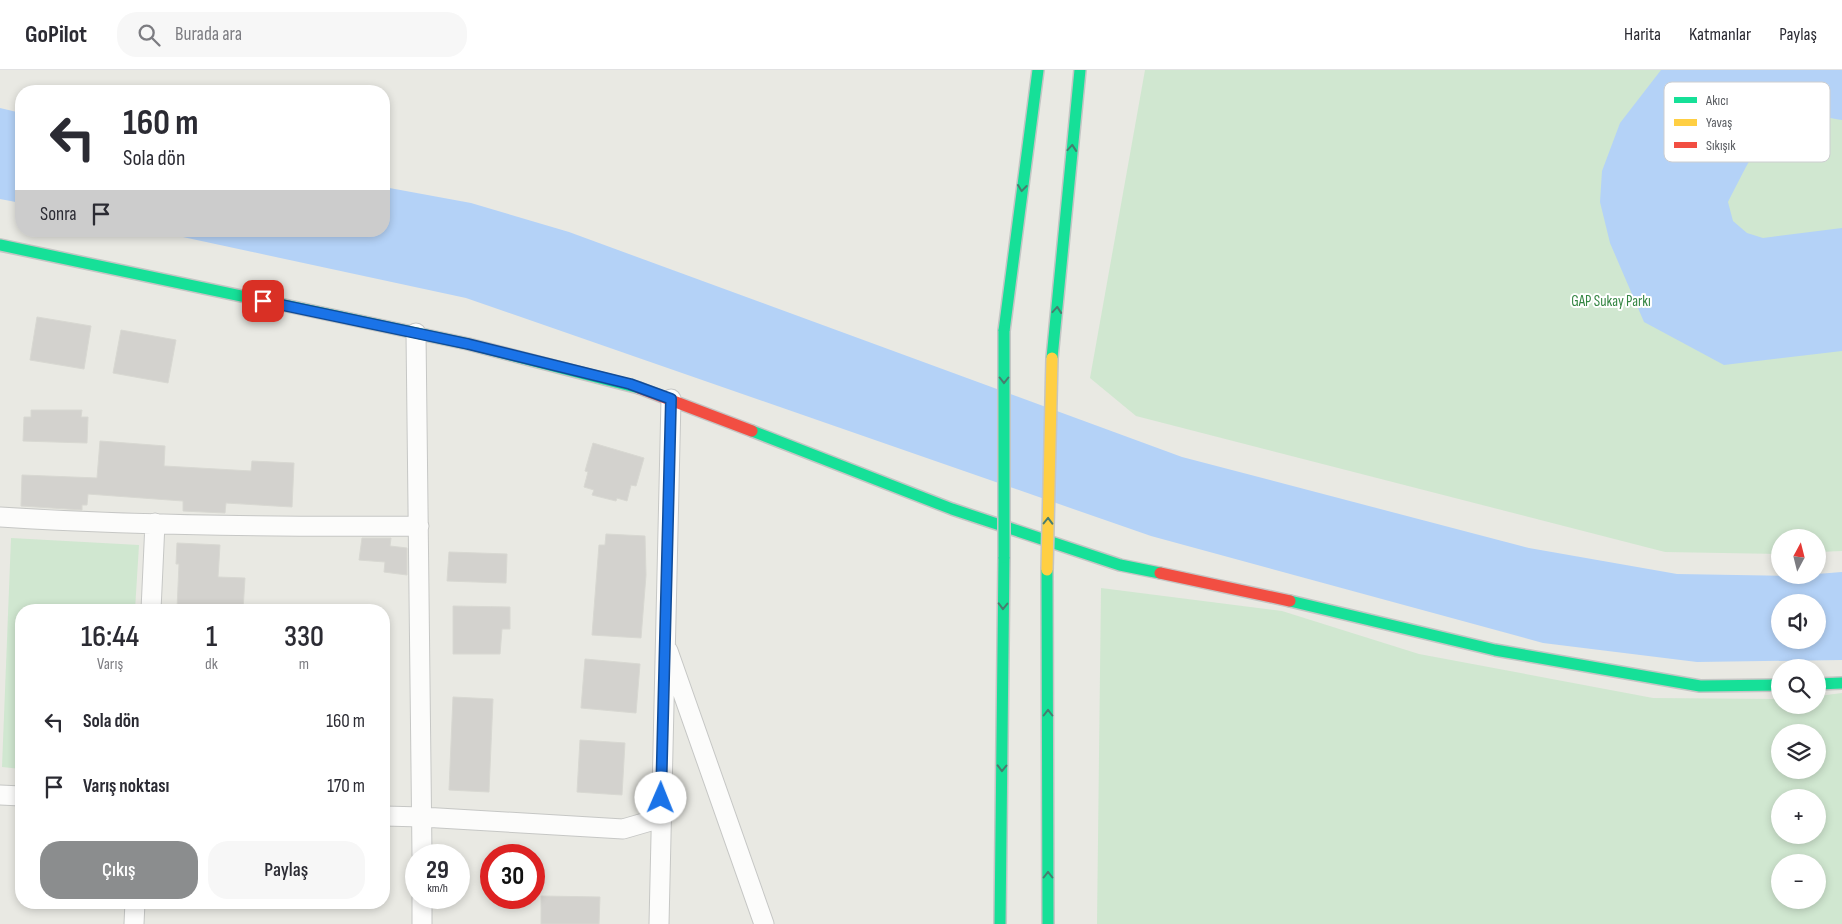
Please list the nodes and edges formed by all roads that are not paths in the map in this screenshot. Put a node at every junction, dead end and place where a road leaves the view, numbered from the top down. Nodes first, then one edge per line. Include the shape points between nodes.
1 (1038, 70) edge
2 (1080, 70) edge
3 (0, 245) edge
4 (0, 250) edge
5 (416, 333) junction
6 (671, 399) junction
7 (0, 517) edge
8 (154, 523) junction
9 (419, 526) junction
10 (151, 604) edge
11 (665, 640) junction
12 (1842, 683) edge
13 (1826, 684) edge
14 (1771, 685) edge
15 (0, 795) edge
16 (15, 796) edge
17 (390, 816) edge
18 (422, 817) junction
19 (661, 818) junction
20 (422, 844) edge
21 (135, 909) edge
22 (422, 909) edge
23 (134, 924) edge
24 (422, 924) edge
25 (658, 924) edge
26 (764, 924) edge
27 (1000, 924) edge
28 (1048, 924) edge

1 -> 27 street, bridge via 1004,331
28 -> 2 street, bridge via 1047,570 1052,358
3 - 4 street
3 - 5 street
5 - 6 street via 630,384
5 - 9 street
6 - 11 street
6 - 14 street via 952,509 1120,565 1261,594 1495,650 1700,686
7 - 8 street
8 - 9 street
8 - 10 street
9 - 18 street
11 - 19 street
11 - 26 street
12 - 13 street
15 - 16 street
17 - 18 street
18 - 19 street via 623,829
18 - 20 street
19 - 25 street
21 - 23 street
22 - 24 street

